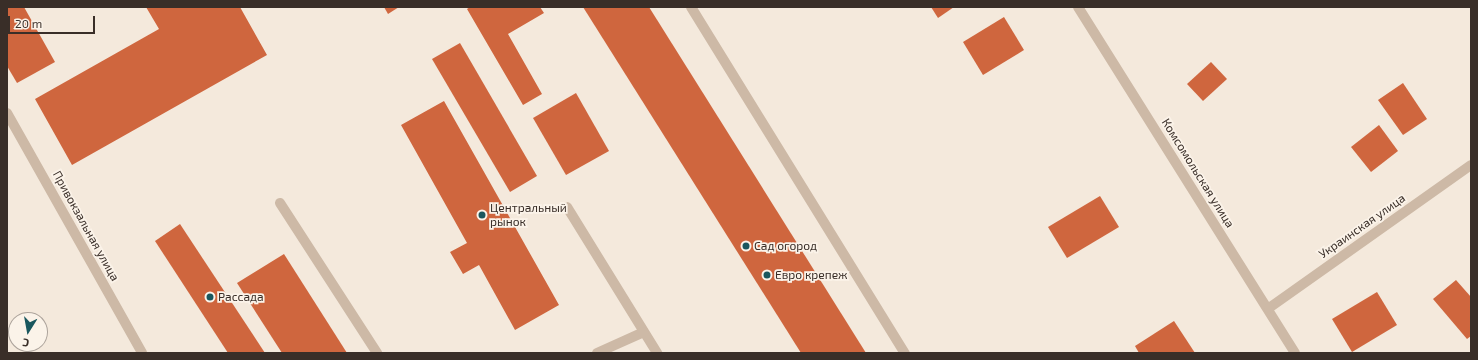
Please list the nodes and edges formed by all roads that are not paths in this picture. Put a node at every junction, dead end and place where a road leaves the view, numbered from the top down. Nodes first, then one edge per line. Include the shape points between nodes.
1 (691, 7) edge
2 (1078, 7) edge
3 (7, 113) edge
4 (1471, 165) edge
5 (280, 203) dead end
6 (567, 207) dead end
7 (1268, 308) junction
8 (644, 332) junction
9 (142, 353) edge
10 (377, 353) edge
11 (597, 353) edge
12 (658, 353) edge
13 (905, 353) edge
14 (1295, 353) edge

1 - 13 street
2 - 7 street, Комсомольская улица
3 - 9 street, Привокзальная улица
4 - 7 street, Украинская улица
5 - 10 street
6 - 8 street
7 - 14 street, Комсомольская улица
8 - 11 street
8 - 12 street

